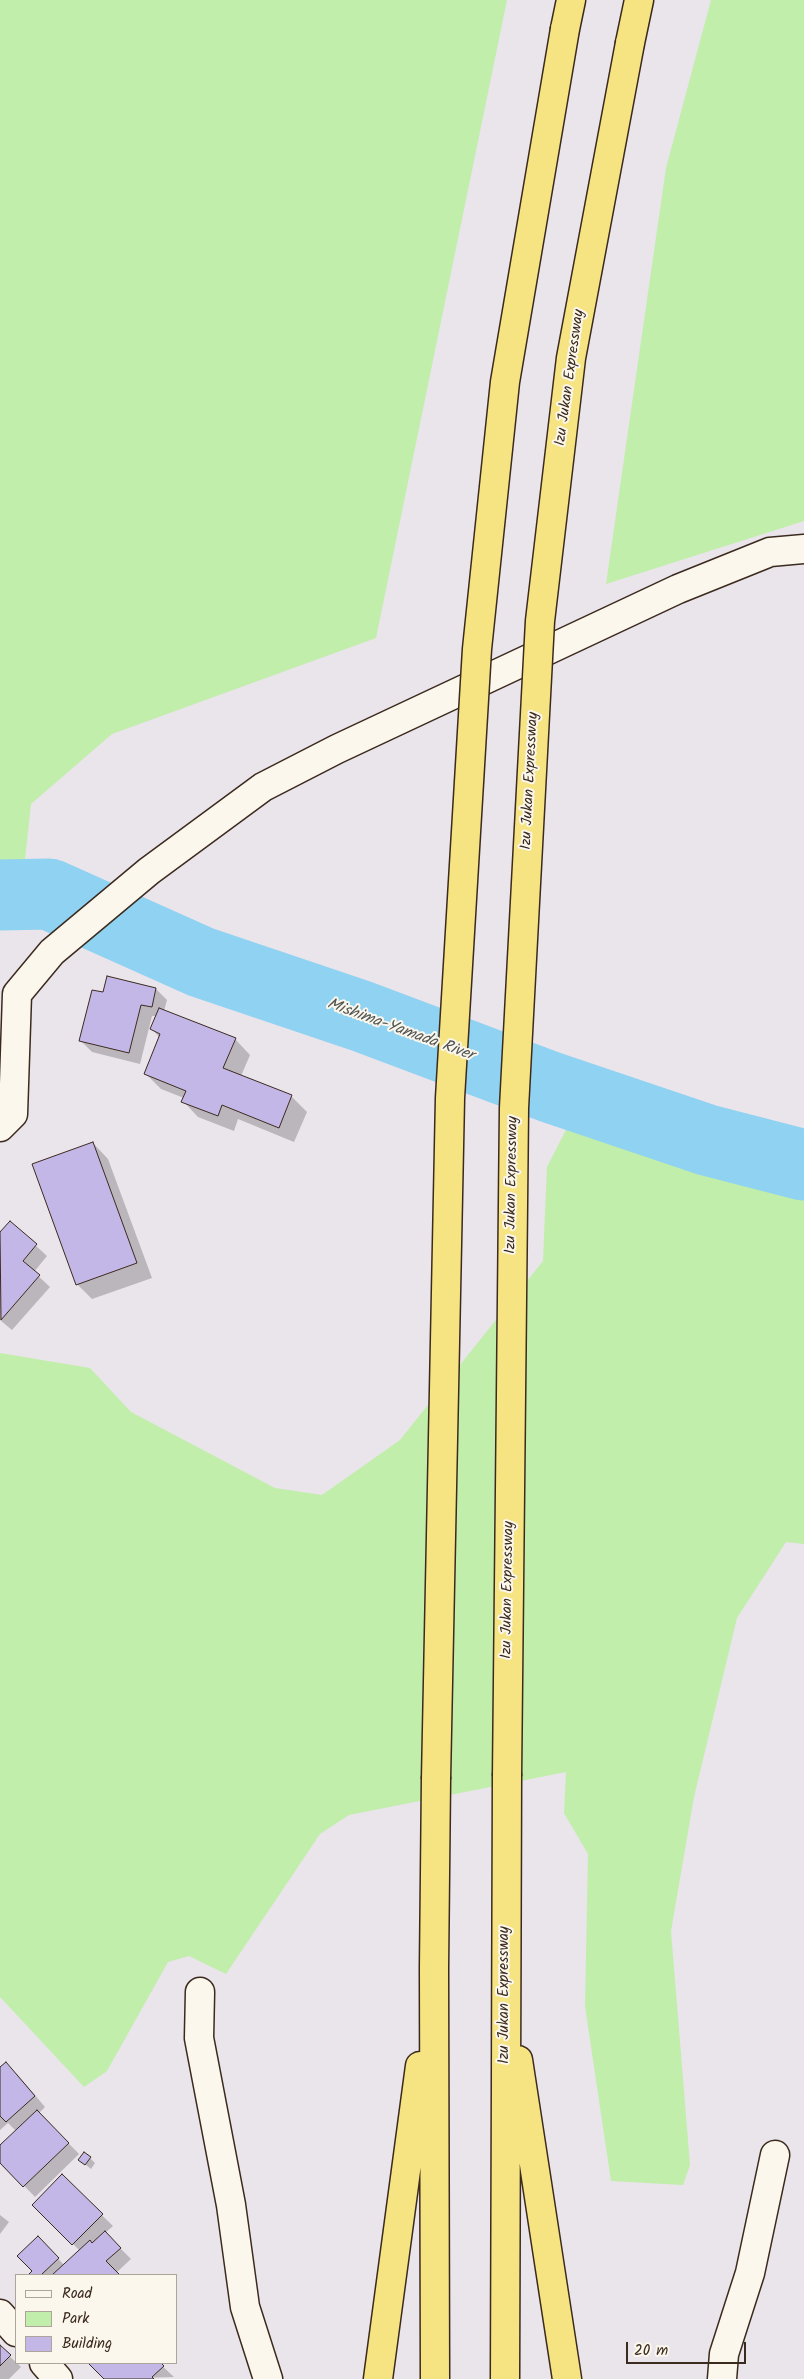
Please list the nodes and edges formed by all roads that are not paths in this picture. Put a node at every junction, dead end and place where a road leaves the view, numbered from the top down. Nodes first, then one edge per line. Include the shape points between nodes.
1 (571, 0) edge
2 (639, 0) edge
3 (804, 549) edge
4 (0, 1127) edge
5 (434, 1968) junction
6 (505, 1972) junction
7 (200, 1992) dead end
8 (776, 2155) dead end
9 (0, 2314) edge
10 (15, 2331) edge
11 (45, 2364) edge
12 (58, 2379) edge
13 (268, 2379) edge
14 (378, 2379) edge
15 (435, 2379) edge
16 (505, 2379) edge
17 (567, 2379) edge
18 (722, 2379) edge

1 - 5 highway, bridge via 505,382 477,649 450,1098
2 - 6 highway, Izu Jukan Expressway, bridge via 571,358 540,621 514,1108
3 - 4 street via 770,552 678,589 263,787 149,870 52,952 17,994 13,1114
5 - 14 highway
5 - 15 highway
6 - 16 highway, Izu Jukan Expressway
6 - 17 highway
7 - 13 street via 200,2038 231,2205 245,2307
8 - 18 street via 750,2273 724,2354
9 - 10 street
11 - 12 street

